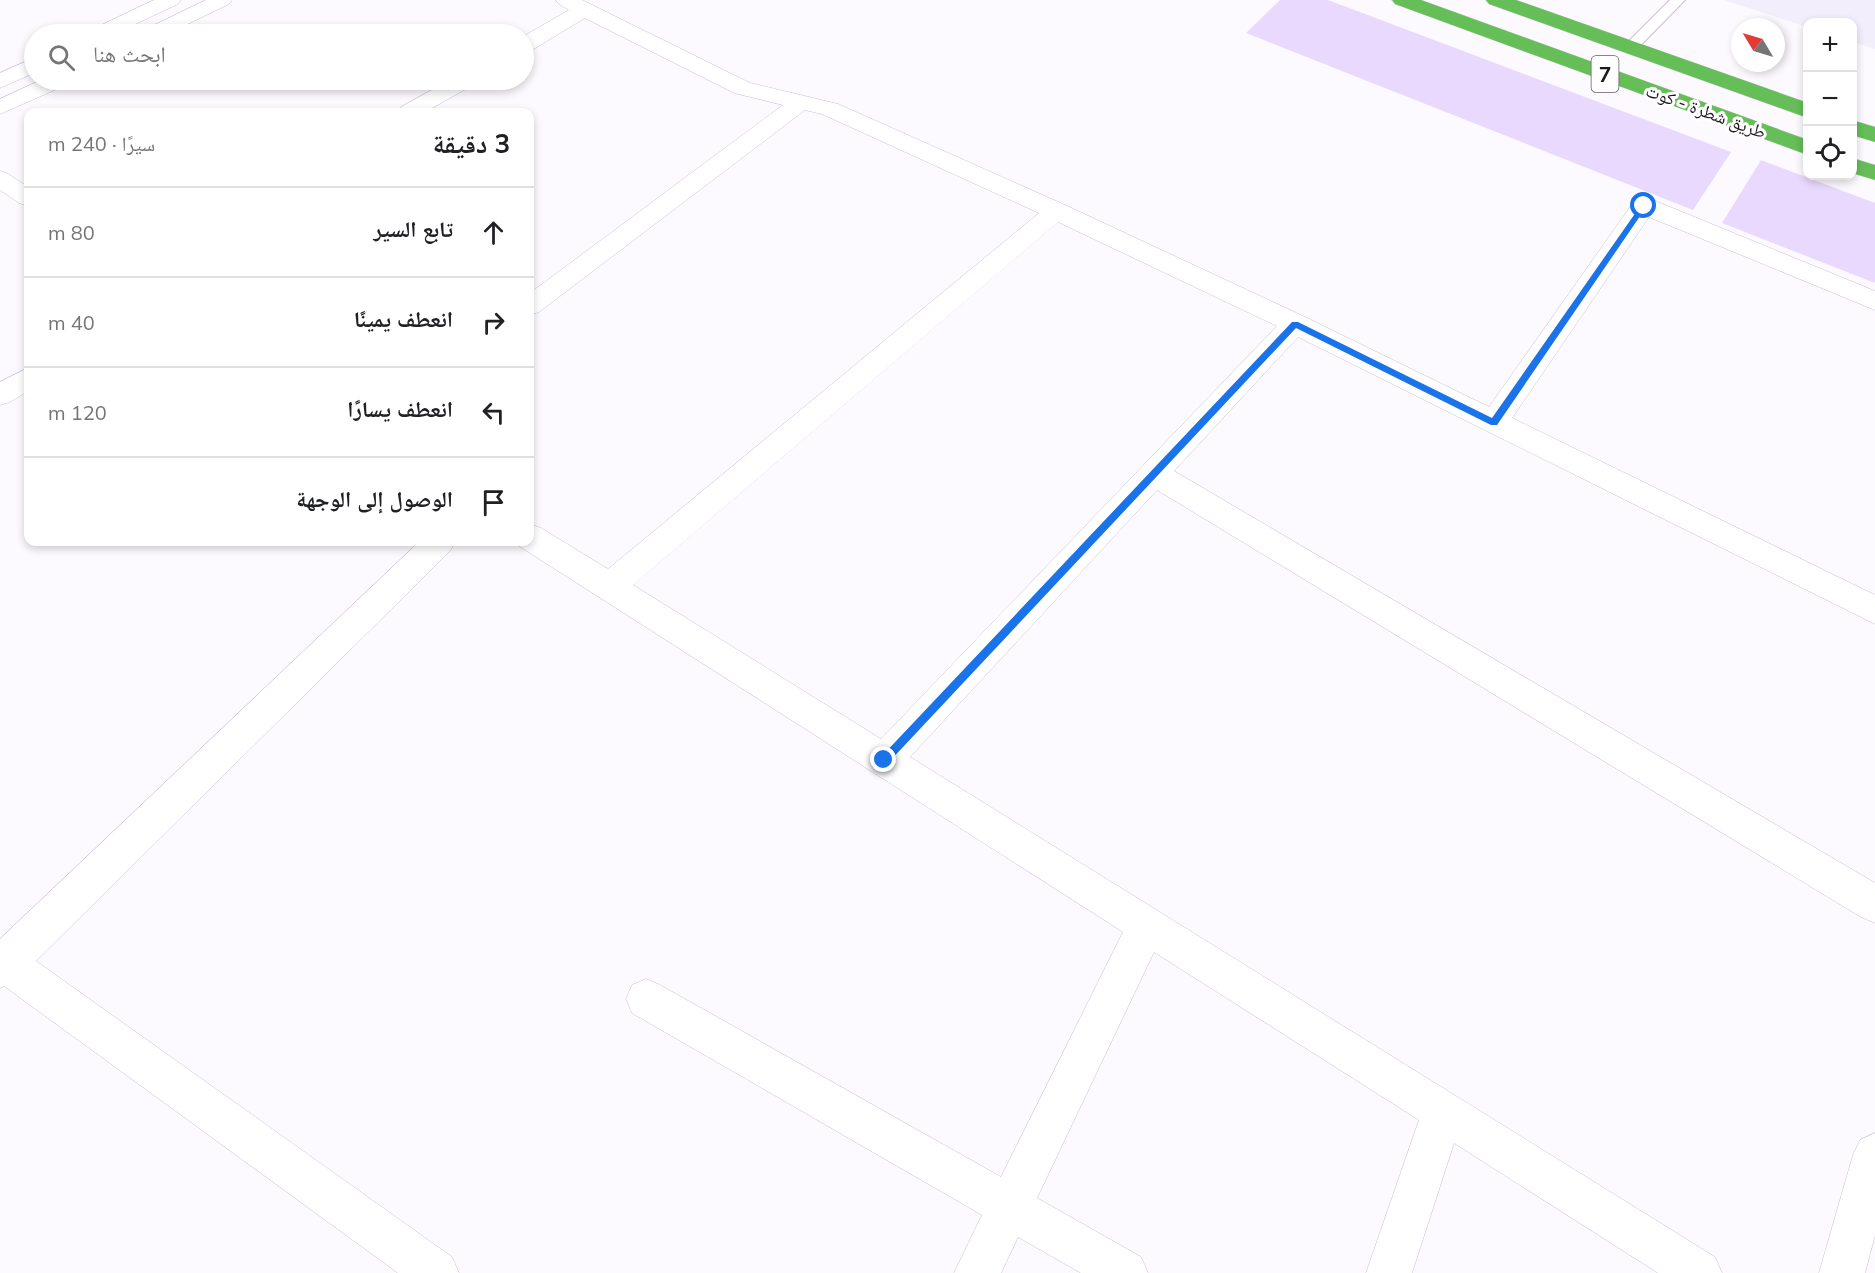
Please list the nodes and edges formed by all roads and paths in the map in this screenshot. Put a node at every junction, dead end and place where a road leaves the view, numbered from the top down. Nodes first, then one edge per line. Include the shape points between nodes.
1 (171, 0) edge
2 (222, 0) edge
3 (1402, 0) edge
4 (1496, 0) edge
5 (1678, 0) edge
6 (575, 5) edge
7 (119, 24) edge
8 (172, 24) edge
9 (534, 37) edge
10 (1630, 48) junction
11 (24, 69) edge
12 (0, 81) edge
13 (37, 90) edge
14 (448, 90) edge
15 (800, 103) junction
16 (0, 107) edge
17 (416, 108) edge
18 (1803, 109) edge
19 (1857, 129) edge
20 (1875, 135) edge
21 (1803, 146) edge
22 (1857, 167) edge
23 (1875, 173) edge
24 (0, 179) edge
25 (24, 195) edge
26 (1056, 211) junction
27 (1875, 301) edge
28 (534, 303) edge
29 (1295, 324) junction
30 (24, 380) edge
31 (0, 395) edge
32 (1494, 422) junction
33 (1154, 474) junction
34 (534, 540) edge
35 (435, 546) edge
36 (609, 587) junction
37 (1875, 610) edge
38 (884, 760) junction
39 (1875, 904) edge
40 (1147, 925) junction
41 (2, 963) edge
42 (646, 999) dead end
43 (1443, 1112) junction
44 (1875, 1155) edge
45 (1009, 1207) junction
46 (436, 1273) edge
47 (976, 1273) edge
48 (1125, 1273) edge
49 (1389, 1273) edge
50 (1699, 1273) edge
51 (1842, 1273) edge

1 - 7 street
2 - 8 street
3 - 21 highway, طريق شطرة - كوت / 7
4 - 10 highway, طريق شطرة - كوت / 7
5 - 10 lane
6 - 9 street
6 - 15 street via 742,88
10 - 18 highway, طريق شطرة - كوت / 7
11 - 12 street
13 - 16 street
14 - 17 street
15 - 26 street via 830,109
15 - 28 street
19 - 20 highway
22 - 23 highway
24 - 25 street
26 - 29 street
26 - 36 street
27 - 32 street via 1644,206
29 - 32 street
29 - 33 street
30 - 31 street
32 - 37 street
33 - 38 street
33 - 39 street
34 - 36 street
35 - 41 street
36 - 38 street
38 - 40 street
40 - 43 street
40 - 45 street
41 - 46 street
42 - 45 street
43 - 49 street
43 - 50 street
44 - 51 street
45 - 47 street
45 - 48 street

